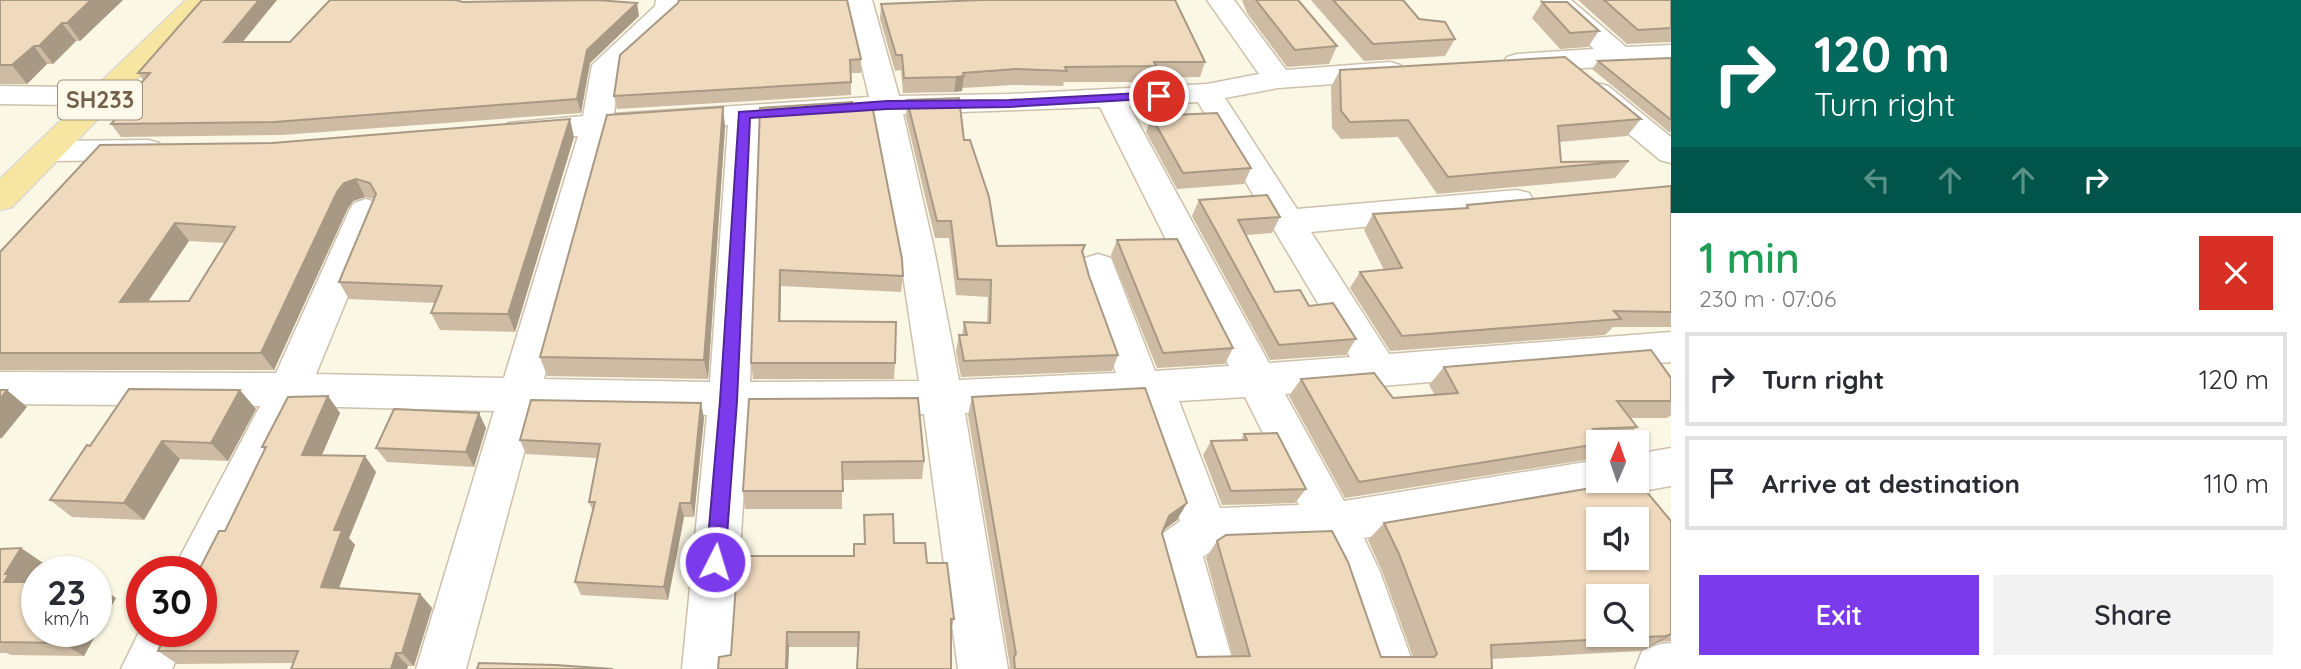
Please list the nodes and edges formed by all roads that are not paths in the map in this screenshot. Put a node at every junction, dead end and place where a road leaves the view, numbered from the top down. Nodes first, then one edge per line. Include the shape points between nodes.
1 (171, 0) edge
2 (201, 0) edge
3 (1220, 0) edge
4 (1555, 0) edge
5 (668, 4) edge
6 (631, 5) edge
7 (870, 6) edge
8 (1671, 54) edge
9 (1619, 56) junction
10 (1559, 60) junction
11 (1492, 65) edge
12 (1424, 69) edge
13 (1278, 79) junction
14 (1207, 93) junction
15 (0, 95) edge
16 (69, 96) junction
17 (1111, 98) junction
18 (887, 105) junction
19 (744, 114) junction
20 (597, 123) junction
21 (488, 132) edge
22 (172, 149) edge
23 (49, 151) junction
24 (1671, 153) edge
25 (0, 163) edge
26 (1547, 198) edge
27 (0, 199) edge
28 (1164, 204) junction
29 (1278, 209) junction
30 (366, 212) edge
31 (1098, 267) dead end
32 (1671, 347) edge
33 (1378, 369) junction
34 (1257, 382) junction
35 (0, 388) edge
36 (1148, 389) junction
37 (289, 390) junction
38 (520, 395) junction
39 (943, 397) junction
40 (729, 401) junction
41 (1671, 467) edge
42 (1649, 471) edge
43 (1586, 481) edge
44 (1330, 524) junction
45 (1205, 529) junction
46 (203, 556) edge
47 (157, 647) edge
48 (1671, 668) edge
49 (146, 669) edge
50 (441, 669) edge
51 (706, 669) edge
52 (982, 669) edge
53 (1210, 669) edge
54 (1390, 669) edge
55 (1660, 669) edge

1 - 16 main road
2 - 23 main road, SH233
3 - 13 street
4 - 9 street
5 - 6 street
5 - 20 street via 606,65
7 - 18 street
8 - 9 street
9 - 10 street
10 - 11 street
10 - 24 street
12 - 13 street via 1347,63
13 - 14 street
14 - 17 street
14 - 29 street
15 - 16 street
16 - 25 main road
17 - 18 street
17 - 28 street
18 - 19 street
18 - 39 street
19 - 20 street
19 - 40 street
20 - 21 street
20 - 38 street
22 - 23 street
23 - 27 main road, SH233
26 - 29 street
28 - 29 street via 1217,200
28 - 34 street
29 - 33 street
30 - 37 street
31 - 36 street via 1104,291
32 - 33 street
33 - 34 street
34 - 36 street
34 - 44 street
35 - 37 street
36 - 39 street
36 - 45 street
37 - 38 street
37 - 46 street
38 - 40 street
38 - 50 street
39 - 40 street
39 - 52 street
40 - 51 street
41 - 42 street
43 - 44 street
44 - 45 street
44 - 54 street via 1357,572
45 - 53 street via 1178,549
47 - 49 street
48 - 55 street

